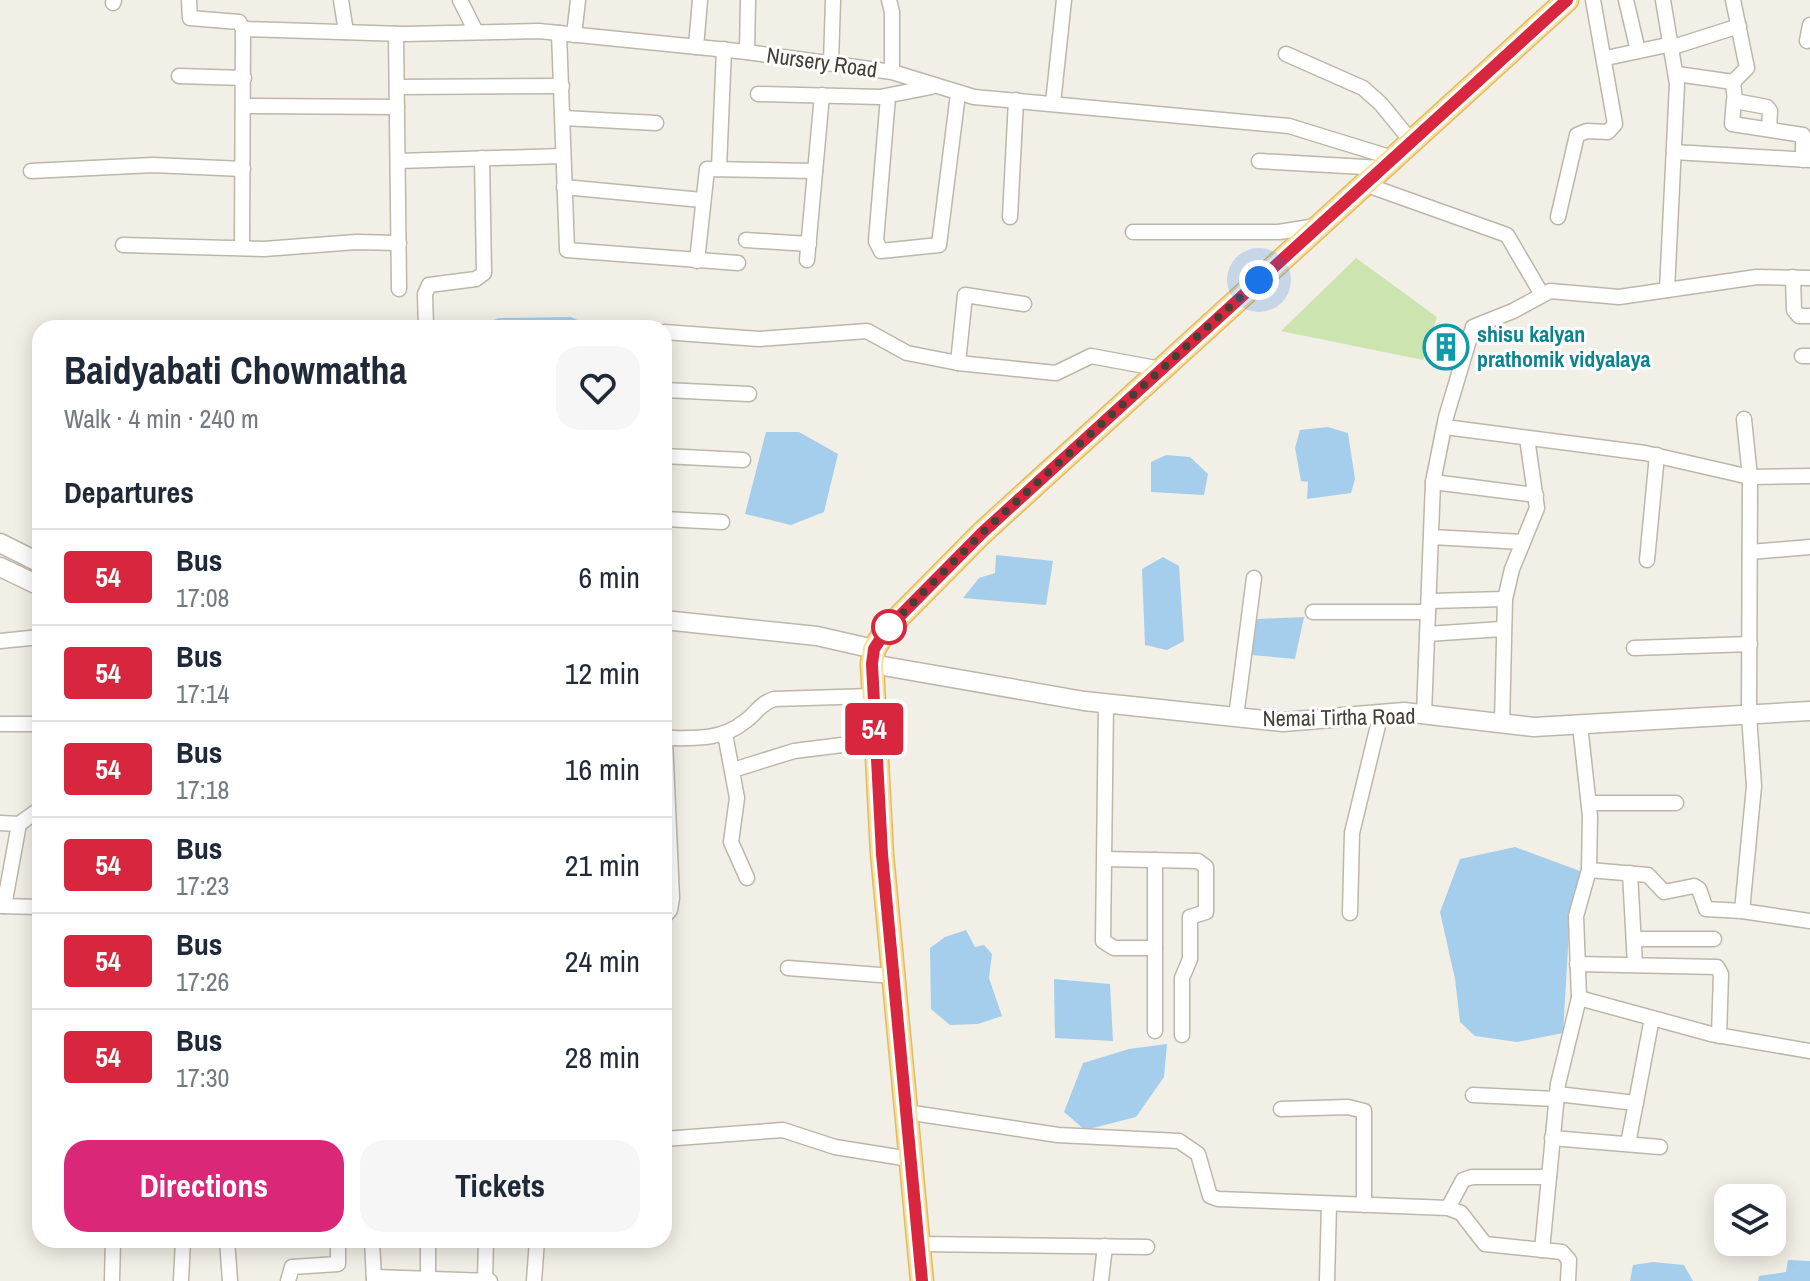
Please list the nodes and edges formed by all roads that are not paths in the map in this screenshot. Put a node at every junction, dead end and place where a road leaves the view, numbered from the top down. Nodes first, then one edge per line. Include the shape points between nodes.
1 (189, 0) edge
2 (341, 0) edge
3 (460, 0) edge
4 (578, 0) edge
5 (700, 0) edge
6 (748, 0) edge
7 (833, 0) edge
8 (889, 0) edge
9 (1064, 0) edge
10 (1567, 0) edge
11 (1593, 0) edge
12 (1626, 0) edge
13 (1663, 0) edge
14 (1733, 0) edge
15 (1810, 25) edge
16 (1739, 26) junction
17 (243, 29) junction
18 (346, 32) junction
19 (476, 32) junction
20 (396, 34) junction
21 (567, 34) junction
22 (1807, 41) dead end
23 (1672, 45) junction
24 (696, 47) junction
25 (724, 49) junction
26 (1638, 51) junction
27 (747, 52) junction
28 (1286, 54) dead end
29 (1606, 58) junction
30 (831, 62) junction
31 (892, 72) junction
32 (1677, 74) junction
33 (179, 76) dead end
34 (244, 78) junction
35 (1733, 82) junction
36 (562, 86) junction
37 (397, 87) junction
38 (931, 87) junction
39 (758, 94) dead end
40 (958, 94) junction
41 (822, 95) junction
42 (888, 97) junction
43 (1016, 100) junction
44 (1734, 100) junction
45 (1053, 103) junction
46 (243, 106) junction
47 (397, 107) junction
48 (563, 118) junction
49 (656, 123) dead end
50 (1769, 129) junction
51 (1411, 141) junction
52 (1674, 152) junction
53 (562, 156) junction
54 (482, 158) junction
55 (1806, 160) edge
56 (398, 161) junction
57 (1259, 161) dead end
58 (1387, 163) junction
59 (719, 168) junction
60 (243, 169) junction
61 (31, 171) dead end
62 (815, 171) junction
63 (1364, 184) junction
64 (564, 187) junction
65 (702, 200) junction
66 (1010, 217) dead end
67 (1558, 217) dead end
68 (1320, 225) junction
69 (1133, 232) dead end
70 (746, 240) dead end
71 (399, 243) junction
72 (809, 244) junction
73 (123, 245) dead end
74 (242, 248) junction
75 (807, 260) dead end
76 (697, 261) junction
77 (738, 263) dead end
78 (1793, 277) junction
79 (1810, 278) edge
80 (399, 289) dead end
81 (1667, 290) junction
82 (1541, 293) junction
83 (1024, 304) dead end
84 (1810, 316) edge
85 (426, 320) edge
86 (672, 333) edge
87 (958, 363) junction
88 (1161, 369) junction
89 (672, 390) edge
90 (749, 394) dead end
91 (1744, 419) dead end
92 (1445, 427) junction
93 (1527, 438) junction
94 (1657, 455) junction
95 (672, 456) edge
96 (743, 460) dead end
97 (1810, 476) edge
98 (1750, 477) junction
99 (1433, 482) junction
100 (1536, 495) junction
101 (672, 519) edge
102 (722, 522) dead end
103 (1432, 537) junction
104 (1522, 542) junction
105 (0, 543) edge
106 (1810, 547) edge
107 (1750, 552) junction
108 (32, 559) edge
109 (1647, 560) dead end
110 (0, 567) edge
111 (1254, 578) dead end
112 (32, 582) edge
113 (1505, 599) junction
114 (1428, 607) junction
115 (1313, 612) dead end
116 (672, 621) edge
117 (1502, 629) junction
118 (1427, 634) junction
119 (32, 638) edge
120 (0, 641) edge
121 (1750, 644) junction
122 (1634, 648) dead end
123 (873, 656) junction
124 (871, 696) junction
125 (1106, 703) junction
126 (1810, 711) edge
127 (1381, 713) junction
128 (1424, 714) junction
129 (1749, 715) junction
130 (1236, 717) junction
131 (1502, 723) junction
132 (0, 724) edge
133 (32, 724) edge
134 (1580, 725) junction
135 (725, 734) junction
136 (672, 737) edge
137 (874, 741) junction
138 (733, 770) junction
139 (1589, 803) junction
140 (1676, 803) dead end
141 (32, 815) edge
142 (0, 823) edge
143 (19, 824) junction
144 (1105, 859) junction
145 (1155, 860) junction
146 (5, 869) edge
147 (1589, 870) junction
148 (1630, 873) junction
149 (747, 878) dead end
150 (2, 906) edge
151 (32, 907) edge
152 (1742, 911) junction
153 (1350, 913) dead end
154 (1810, 921) edge
155 (1634, 939) junction
156 (1714, 939) dead end
157 (1155, 948) junction
158 (1577, 964) junction
159 (1635, 964) junction
160 (788, 968) dead end
161 (1155, 971) junction
162 (1184, 972) junction
163 (893, 976) junction
164 (1579, 998) junction
165 (1652, 1018) junction
166 (1155, 1031) dead end
167 (1182, 1035) dead end
168 (1719, 1036) junction
169 (1810, 1051) edge
170 (1473, 1095) dead end
171 (1556, 1097) junction
172 (1636, 1103) junction
173 (1281, 1109) dead end
174 (906, 1112) junction
175 (672, 1138) edge
176 (1552, 1138) junction
177 (1628, 1144) junction
178 (1660, 1147) dead end
179 (910, 1159) junction
180 (1549, 1177) junction
181 (1329, 1204) junction
182 (1364, 1205) junction
183 (1448, 1208) junction
184 (919, 1244) junction
185 (1105, 1246) junction
186 (1147, 1247) dead end
187 (113, 1248) edge
188 (183, 1248) edge
189 (228, 1248) edge
190 (338, 1248) edge
191 (372, 1248) edge
192 (428, 1248) edge
193 (486, 1248) edge
194 (536, 1248) edge
195 (1542, 1250) junction
196 (374, 1279) edge
197 (428, 1279) edge
198 (449, 1280) edge
199 (112, 1281) edge
200 (181, 1281) edge
201 (230, 1281) edge
202 (288, 1281) edge
203 (487, 1281) edge
204 (534, 1281) edge
205 (922, 1281) edge
206 (1101, 1281) edge
207 (1327, 1281) edge
208 (1568, 1281) edge

1 - 17 street, Nursery Road via 190,18 231,19
2 - 18 street
3 - 19 street
4 - 21 street
5 - 24 street
6 - 27 street
7 - 30 street
8 - 31 street
9 - 45 street
10 - 51 main road
11 - 29 street
12 - 26 street
13 - 23 street
14 - 16 street
15 - 22 street
16 - 23 street
16 - 35 street via 1747,68
17 - 18 street, Nursery Road
17 - 34 street
18 - 20 street, Nursery Road
19 - 20 street, Nursery Road
19 - 21 street, Nursery Road
20 - 37 street
21 - 24 street, Nursery Road
21 - 36 street
23 - 26 street
23 - 32 street
24 - 25 street, Nursery Road
25 - 27 street, Nursery Road
25 - 59 street
26 - 29 street
27 - 30 street, Nursery Road
28 - 51 street via 1363,88
29 - 67 street via 1614,129 1577,135
30 - 31 street, Nursery Road
31 - 38 street, Nursery Road
32 - 35 street
32 - 52 street
33 - 34 street
34 - 46 street
35 - 44 street
36 - 37 street
36 - 48 street
37 - 47 street
38 - 40 street, Nursery Road
38 - 42 street
39 - 41 street
40 - 42 street via 939,245 881,251 876,241
40 - 43 street, Nursery Road
41 - 42 street
41 - 62 street
43 - 45 street, Nursery Road
43 - 66 street
44 - 50 street via 1767,107
44 - 50 street via 1732,124
45 - 58 street, Nursery Road via 1289,126
46 - 47 street
46 - 60 street
47 - 56 street
48 - 49 street
48 - 53 street
50 - 55 street via 1803,135
51 - 58 main road
52 - 55 street
52 - 81 street
53 - 54 street
53 - 64 street
54 - 56 street
54 - 85 street via 484,273 476,279 429,285
56 - 71 street
57 - 58 street
58 - 63 main road
59 - 62 street
59 - 65 street via 704,174
60 - 61 street via 153,165
60 - 74 street
62 - 72 street
63 - 68 main road
63 - 82 street via 1507,235
64 - 65 street
64 - 76 street via 567,250
65 - 76 street
68 - 69 street via 1287,232
68 - 88 main road
70 - 72 street
71 - 74 street
71 - 80 street
72 - 75 street
73 - 74 street
76 - 77 street
78 - 79 street
78 - 81 street
78 - 84 street via 1794,310
81 - 82 street via 1619,297 1561,290
82 - 92 street via 1473,327
83 - 87 street via 965,295
86 - 87 street via 759,339 867,331 907,353
87 - 88 street via 1056,373 1091,356
88 - 123 main road via 931,582 886,630
89 - 90 street
91 - 98 street
92 - 93 street
92 - 99 street
93 - 94 street
93 - 100 street
94 - 98 street
94 - 109 street
95 - 96 street
97 - 98 street
98 - 107 street
99 - 100 street
99 - 103 street
100 - 104 street via 1535,519
101 - 102 street
103 - 104 street
103 - 114 street
104 - 113 street
105 - 108 street
106 - 107 street
107 - 121 street
110 - 112 street
111 - 130 street
113 - 114 street
113 - 117 street
114 - 115 street
114 - 118 street
116 - 123 street, Nemai Tirtha Road via 802,634
117 - 118 street
117 - 131 street
118 - 128 street
119 - 120 street
121 - 122 street
121 - 129 street
123 - 124 main road
123 - 125 street, Nemai Tirtha Road
124 - 135 street via 774,699
124 - 137 main road
125 - 130 street, Nemai Tirtha Road
125 - 144 street
126 - 129 street, Nemai Tirtha Road
127 - 128 street, Nemai Tirtha Road
127 - 130 street, Nemai Tirtha Road via 1283,722
127 - 153 street via 1352,833
128 - 131 street, Nemai Tirtha Road
129 - 134 street, Nemai Tirtha Road
129 - 152 street via 1754,786
131 - 134 street, Nemai Tirtha Road
132 - 133 street
134 - 139 street
135 - 136 street
135 - 138 street
137 - 138 street via 794,751
137 - 163 main road
138 - 149 street via 738,809 731,842
139 - 140 street
139 - 147 street
141 - 143 street
142 - 143 street
143 - 146 street
144 - 145 street
144 - 157 street via 1103,941 1114,948
145 - 157 street
145 - 162 street via 1198,861 1206,867 1206,912 1190,917 1190,959
146 - 150 street
147 - 148 street
147 - 158 street via 1576,916
148 - 152 street via 1654,876 1664,892 1694,886 1706,909
148 - 155 street
150 - 151 street
152 - 154 street
155 - 156 street
155 - 159 street
157 - 161 street
158 - 159 street
158 - 164 street
159 - 168 street via 1717,967
160 - 163 street
161 - 162 street
161 - 166 street
162 - 167 street
163 - 174 main road
164 - 165 street
164 - 171 street
165 - 168 street
165 - 172 street
168 - 169 street
170 - 171 street
171 - 172 street
171 - 176 street
172 - 177 street
173 - 182 street via 1364,1111
174 - 179 main road
174 - 181 street via 1058,1135 1179,1141 1198,1154 1210,1196
175 - 179 street via 783,1130 835,1147
176 - 177 street
176 - 180 street
177 - 178 street
179 - 184 main road
180 - 183 street via 1472,1177 1463,1180
180 - 195 street
181 - 182 street
181 - 207 street
182 - 183 street
183 - 195 street via 1461,1213 1485,1244
184 - 185 street
184 - 205 main road
185 - 186 street
185 - 206 street
187 - 199 street
188 - 200 street
189 - 201 street
190 - 202 street via 338,1264 292,1267
191 - 196 street
192 - 197 street
193 - 203 street
194 - 204 street
195 - 208 street via 1566,1255
196 - 197 street
197 - 198 street
198 - 203 street

